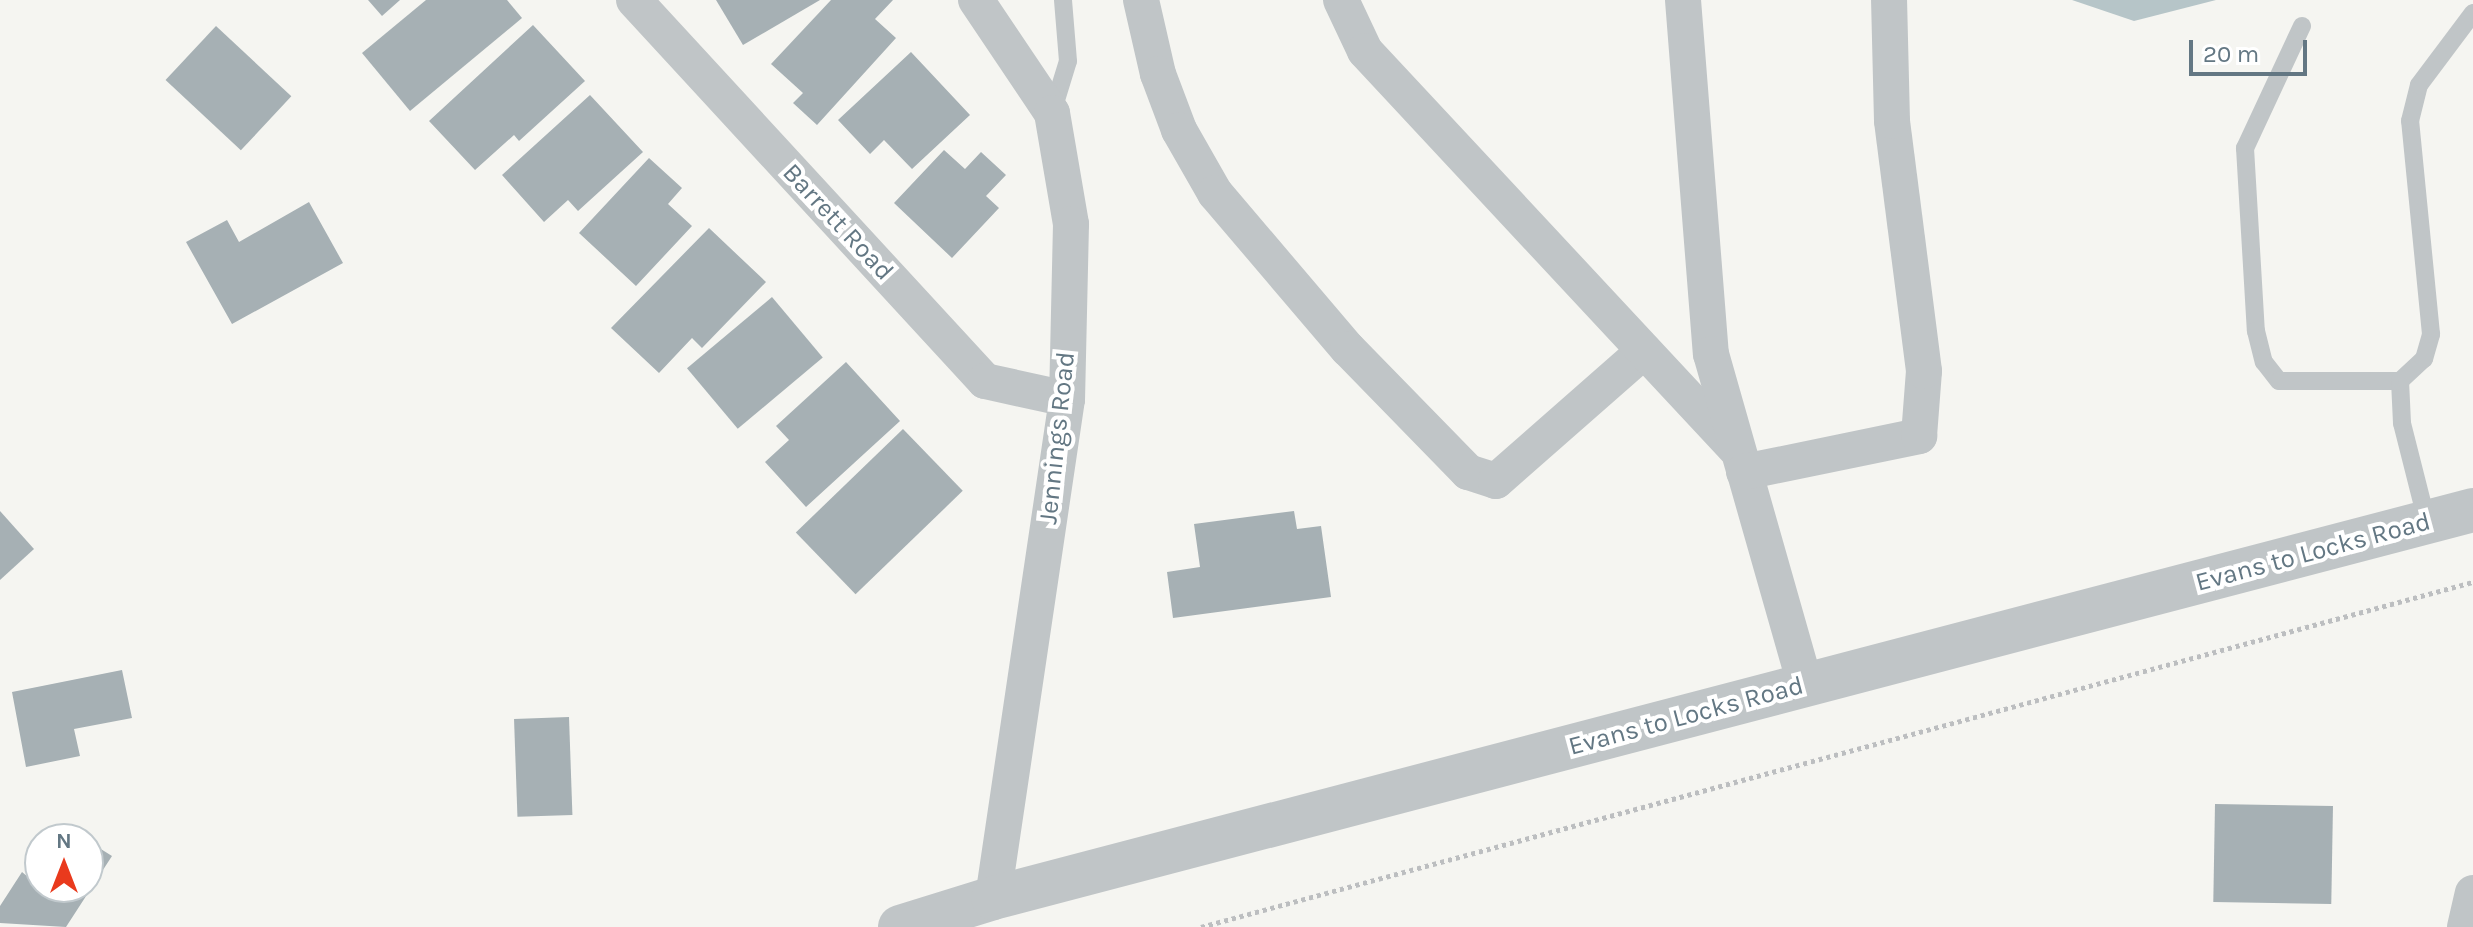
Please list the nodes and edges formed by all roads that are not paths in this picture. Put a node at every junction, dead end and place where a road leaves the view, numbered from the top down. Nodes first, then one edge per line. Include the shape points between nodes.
1 (634, 0) edge
2 (976, 0) edge
3 (1063, 0) edge
4 (1141, 0) edge
5 (1341, 0) edge
6 (1683, 0) edge
7 (1889, 0) edge
8 (2473, 13) edge
9 (2302, 26) dead end
10 (1052, 113) junction
11 (1644, 351) junction
12 (2400, 381) junction
13 (1067, 399) junction
14 (1742, 462) junction
15 (2473, 510) edge
16 (2427, 522) junction
17 (1805, 685) junction
18 (2473, 893) edge
19 (993, 898) junction
20 (900, 927) edge
21 (2465, 927) edge

1 - 13 street, Barrett Road via 985,381
2 - 10 street, Jennings Road
3 - 10 lane via 1068,61
4 - 11 street via 1158,74 1179,130 1215,193 1348,349 1468,472 1496,481
5 - 11 street via 1365,51
6 - 14 street via 1711,354
7 - 14 street via 1892,121 1924,371 1919,436
8 - 12 lane via 2419,85 2410,121 2431,334 2424,359
9 - 12 lane via 2245,148 2256,331 2264,362 2279,381
10 - 13 street, Jennings Road via 1071,224
11 - 14 street
12 - 16 lane via 2402,423
13 - 19 street, Jennings Road
14 - 17 street
15 - 16 street, Evans to Locks Road
16 - 17 street, Evans to Locks Road
17 - 19 street, Evans to Locks Road
18 - 21 street
19 - 20 street, Evans to Locks Road

